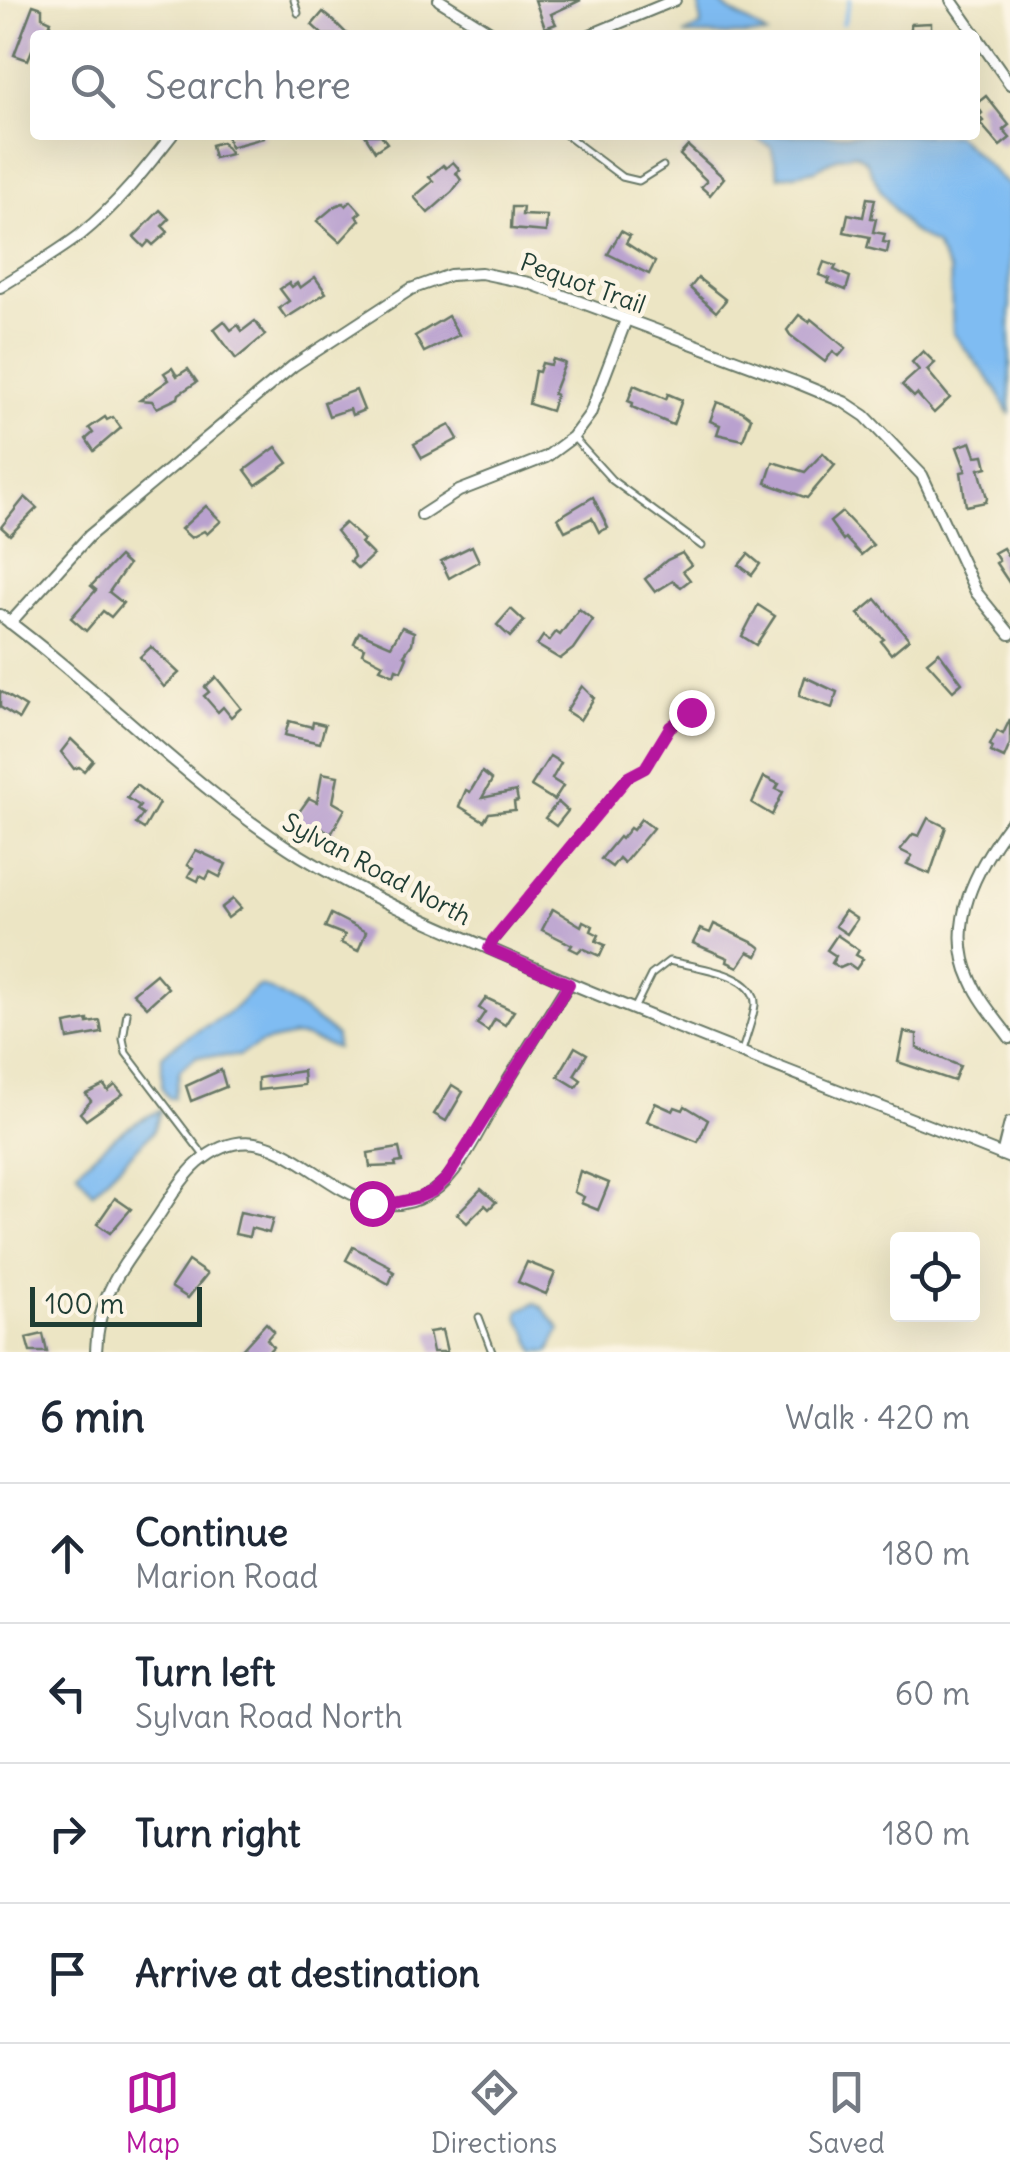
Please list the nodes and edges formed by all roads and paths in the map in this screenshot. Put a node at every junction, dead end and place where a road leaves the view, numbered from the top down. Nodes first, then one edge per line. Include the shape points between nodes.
1 (294, 0) edge
2 (439, 0) edge
3 (676, 0) edge
4 (952, 0) edge
5 (298, 14) dead end
6 (486, 30) edge
7 (602, 30) edge
8 (973, 30) edge
9 (980, 41) edge
10 (1010, 84) edge
11 (168, 140) edge
12 (573, 140) edge
13 (664, 166) dead end
14 (0, 287) edge
15 (626, 320) junction
16 (573, 437) junction
17 (422, 515) dead end
18 (702, 546) dead end
19 (5, 619) edge
20 (1010, 634) edge
21 (691, 712) dead end
22 (1010, 822) edge
23 (489, 949) junction
24 (569, 984) junction
25 (634, 1010) junction
26 (127, 1013) dead end
27 (1010, 1038) edge
28 (741, 1054) junction
29 (1010, 1123) edge
30 (1006, 1156) edge
31 (206, 1158) junction
32 (479, 1318) dead end
33 (96, 1352) edge
34 (492, 1352) edge

1 - 5 lane
2 - 6 street
3 - 7 street
4 - 8 street
9 - 10 street
11 - 14 street via 94,222
12 - 13 lane via 622,177 638,181
15 - 16 street via 590,414
15 - 19 street, Pequot Trail via 493,274 450,275 411,289 292,366 89,536
15 - 20 street, Pequot Trail via 798,383 866,416 922,475 976,592
16 - 17 street
16 - 18 lane via 612,480
19 - 23 street, Sylvan Road North via 282,844
21 - 23 lane via 670,727 645,768 617,789
22 - 27 street via 974,880 962,940 973,985
23 - 24 street, Sylvan Road North
24 - 25 street, Sylvan Road North
24 - 31 street via 433,1191 389,1204 356,1198 272,1144 239,1143
25 - 28 street, Sylvan Road North
25 - 28 lane via 651,974 669,961 738,978 754,1000
26 - 31 lane via 126,1053
28 - 30 street, Sylvan Road North
29 - 30 street
31 - 33 street via 114,1281 101,1305
32 - 34 lane

